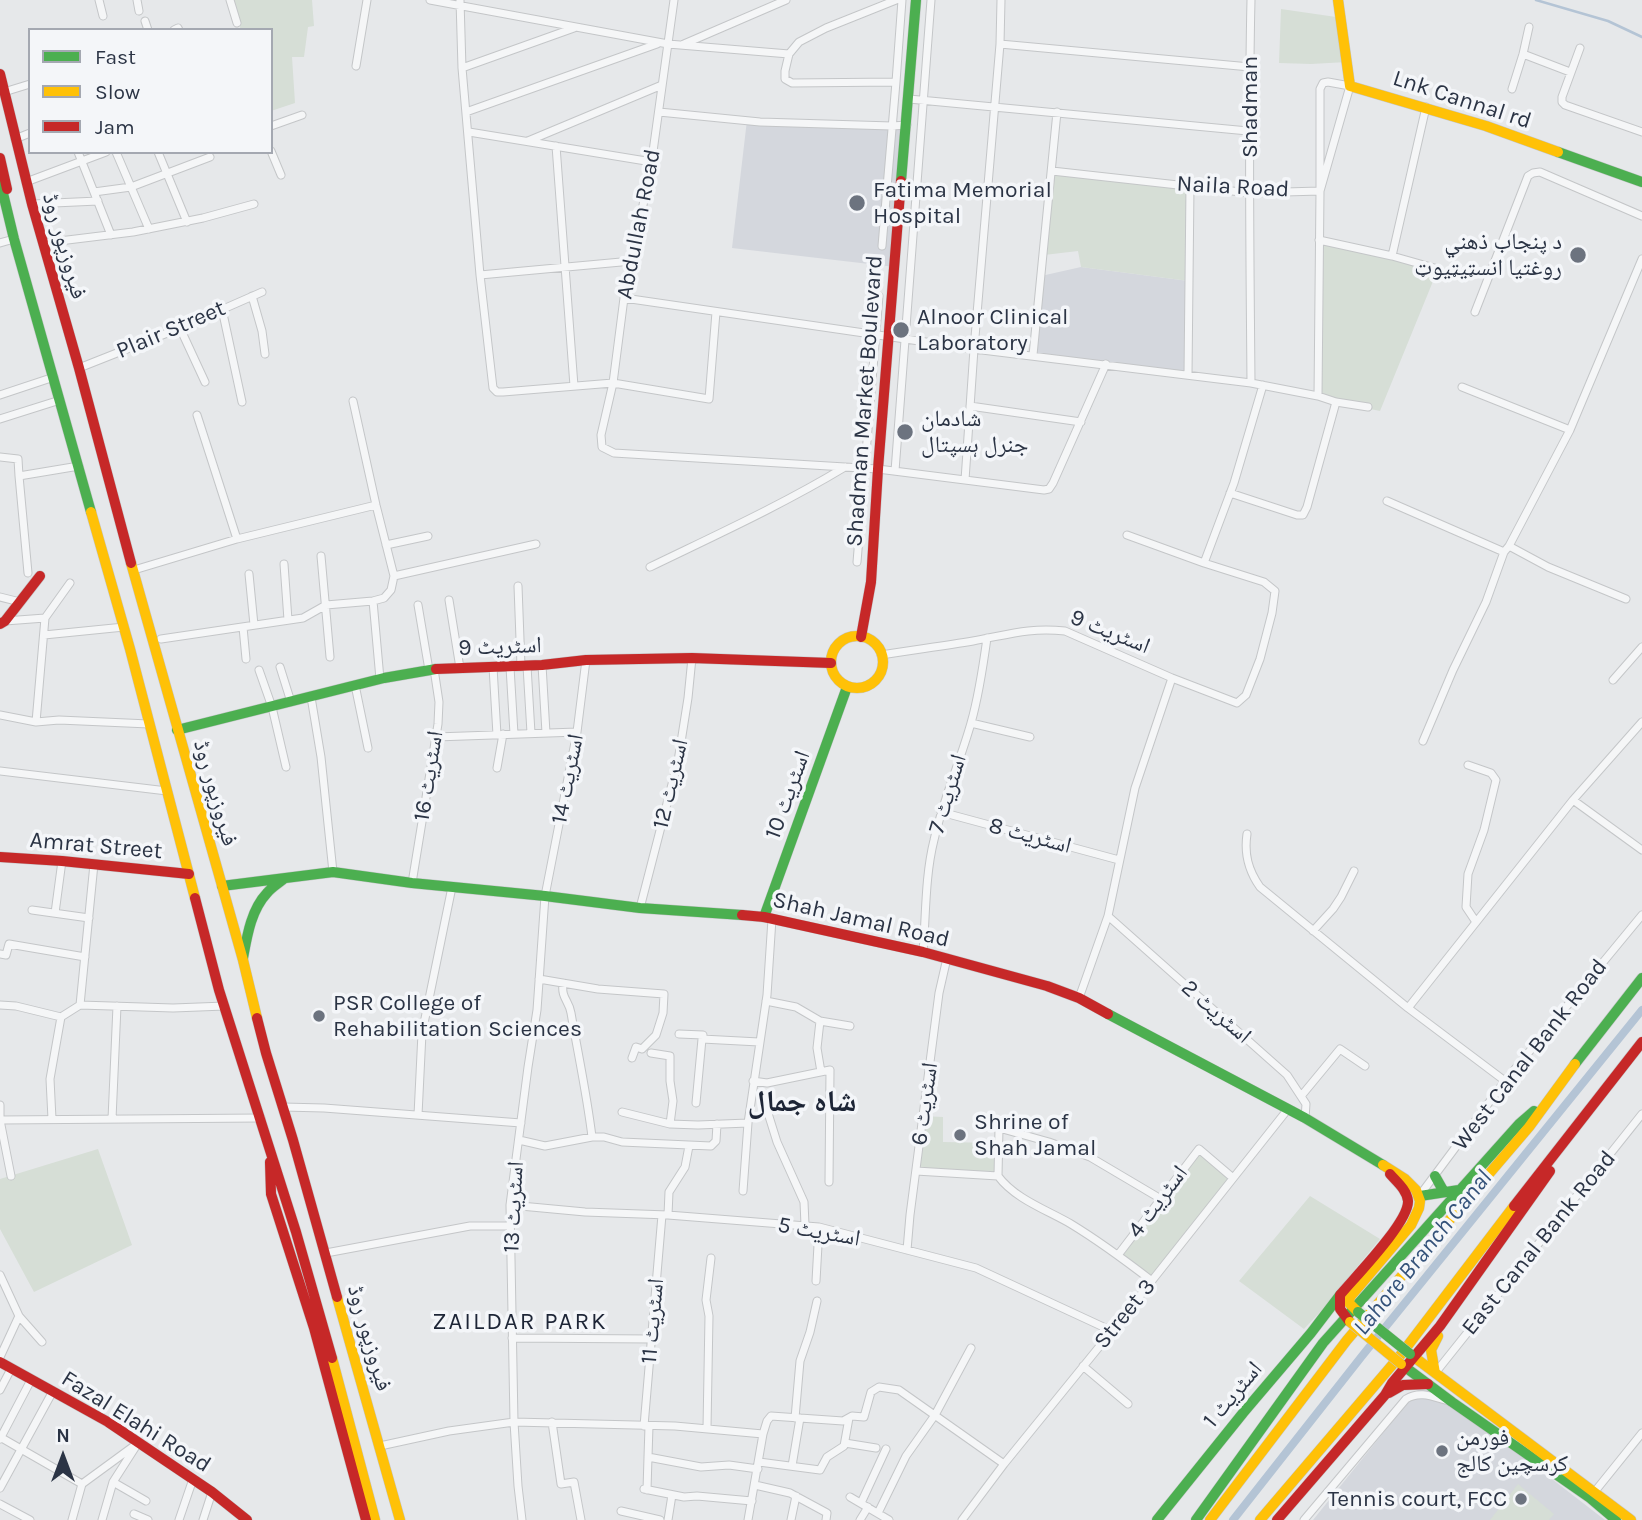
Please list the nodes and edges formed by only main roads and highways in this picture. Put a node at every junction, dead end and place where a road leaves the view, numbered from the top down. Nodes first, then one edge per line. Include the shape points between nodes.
1 (916, 0) edge
2 (1338, 0) edge
3 (0, 74) edge
4 (2, 92) edge
5 (0, 107) edge
6 (0, 115) edge
7 (0, 158) edge
8 (0, 181) edge
9 (1642, 182) edge
10 (5, 202) junction
11 (32, 204) junction
12 (40, 576) dead end
13 (2, 622) edge
14 (861, 637) junction
15 (831, 663) junction
16 (848, 687) junction
17 (177, 730) junction
18 (0, 857) edge
19 (189, 874) junction
20 (286, 878) junction
21 (222, 886) junction
22 (768, 918) junction
23 (243, 960) junction
24 (1642, 978) edge
25 (1642, 1042) edge
26 (1551, 1096) junction
27 (1580, 1121) junction
28 (270, 1149) junction
29 (1382, 1166) junction
30 (1436, 1176) road end
31 (1459, 1190) junction
32 (1444, 1192) junction
33 (1420, 1196) junction
34 (1340, 1296) junction
35 (1356, 1311) junction
36 (1324, 1315) junction
37 (1347, 1320) junction
38 (1440, 1326) junction
39 (1412, 1356) junction
40 (0, 1360) edge
41 (1403, 1366) junction
42 (1435, 1373) junction
43 (1428, 1384) junction
44 (1385, 1395) junction
45 (1592, 1495) junction
46 (247, 1520) edge
47 (366, 1520) edge
48 (375, 1520) edge
49 (400, 1520) edge
50 (1157, 1520) edge
51 (1196, 1520) edge
52 (1210, 1520) edge
53 (1261, 1520) edge
54 (1277, 1520) edge
55 (1616, 1520) edge
56 (1631, 1520) edge

1 - 14 main road, Shadman Market Boulevard via 871,582
2 - 9 main road, Lnk Cannal rd via 1350,86 1486,126
3 - 4 main road, فیروزپور روڈ
4 - 5 main road
4 - 11 main road, فیروزپور روڈ
6 - 11 main road via 7,122
7 - 10 main road via 7,186
8 - 10 main road, فیروزپور روڈ
10 - 19 main road, فیروزپور روڈ
11 - 17 main road, فیروزپور روڈ
12 - 13 main road
14 - 15 main road via 836,646
14 - 16 main road via 873,643 881,655 881,671 871,684
15 - 16 main road via 835,677
15 - 17 main road, اسٹریٹ 9 via 692,658 432,669
16 - 22 main road, اسٹریٹ 10
17 - 21 main road, فیروزپور روڈ
18 - 19 main road, Amrat Street
19 - 28 main road, فیروزپور روڈ
20 - 21 main road, Shah Jamal Road
20 - 22 main road, Shah Jamal Road via 333,872 640,908
20 - 23 main road via 257,909
21 - 23 main road, فیروزپور روڈ
22 - 29 main road, Shah Jamal Road via 947,958 1079,998 1305,1118
23 - 49 main road, فیروزپور روڈ
24 - 26 main road
25 - 27 main road
26 - 31 main road
26 - 52 main road via 1347,1340
27 - 38 main road via 1544,1181
27 - 53 main road via 1399,1357
28 - 47 main road, فیروزپور روڈ via 271,1194 314,1328
28 - 48 main road, فیروزپور روڈ
29 - 33 main road, Shah Jamal Road via 1406,1179
29 - 34 main road, اسٹریٹ 1 via 1405,1191 1406,1212
30 - 32 main road
31 - 32 main road
31 - 35 main road
32 - 33 main road
33 - 35 main road via 1410,1225 1350,1297
34 - 36 main road, اسٹریٹ 1
34 - 37 main road
35 - 37 main road
35 - 39 main road, bridge
36 - 37 main road
36 - 50 main road, اسٹریٹ 1
37 - 41 main road, bridge
37 - 51 main road via 1328,1336
38 - 39 main road
38 - 42 main road via 1430,1350
39 - 41 main road
39 - 42 main road
40 - 46 main road, Fazal Elahi Road via 108,1422
41 - 43 main road
41 - 44 main road
42 - 45 main road
43 - 44 main road via 1403,1385
43 - 45 main road
44 - 54 main road
45 - 55 main road
45 - 56 main road

